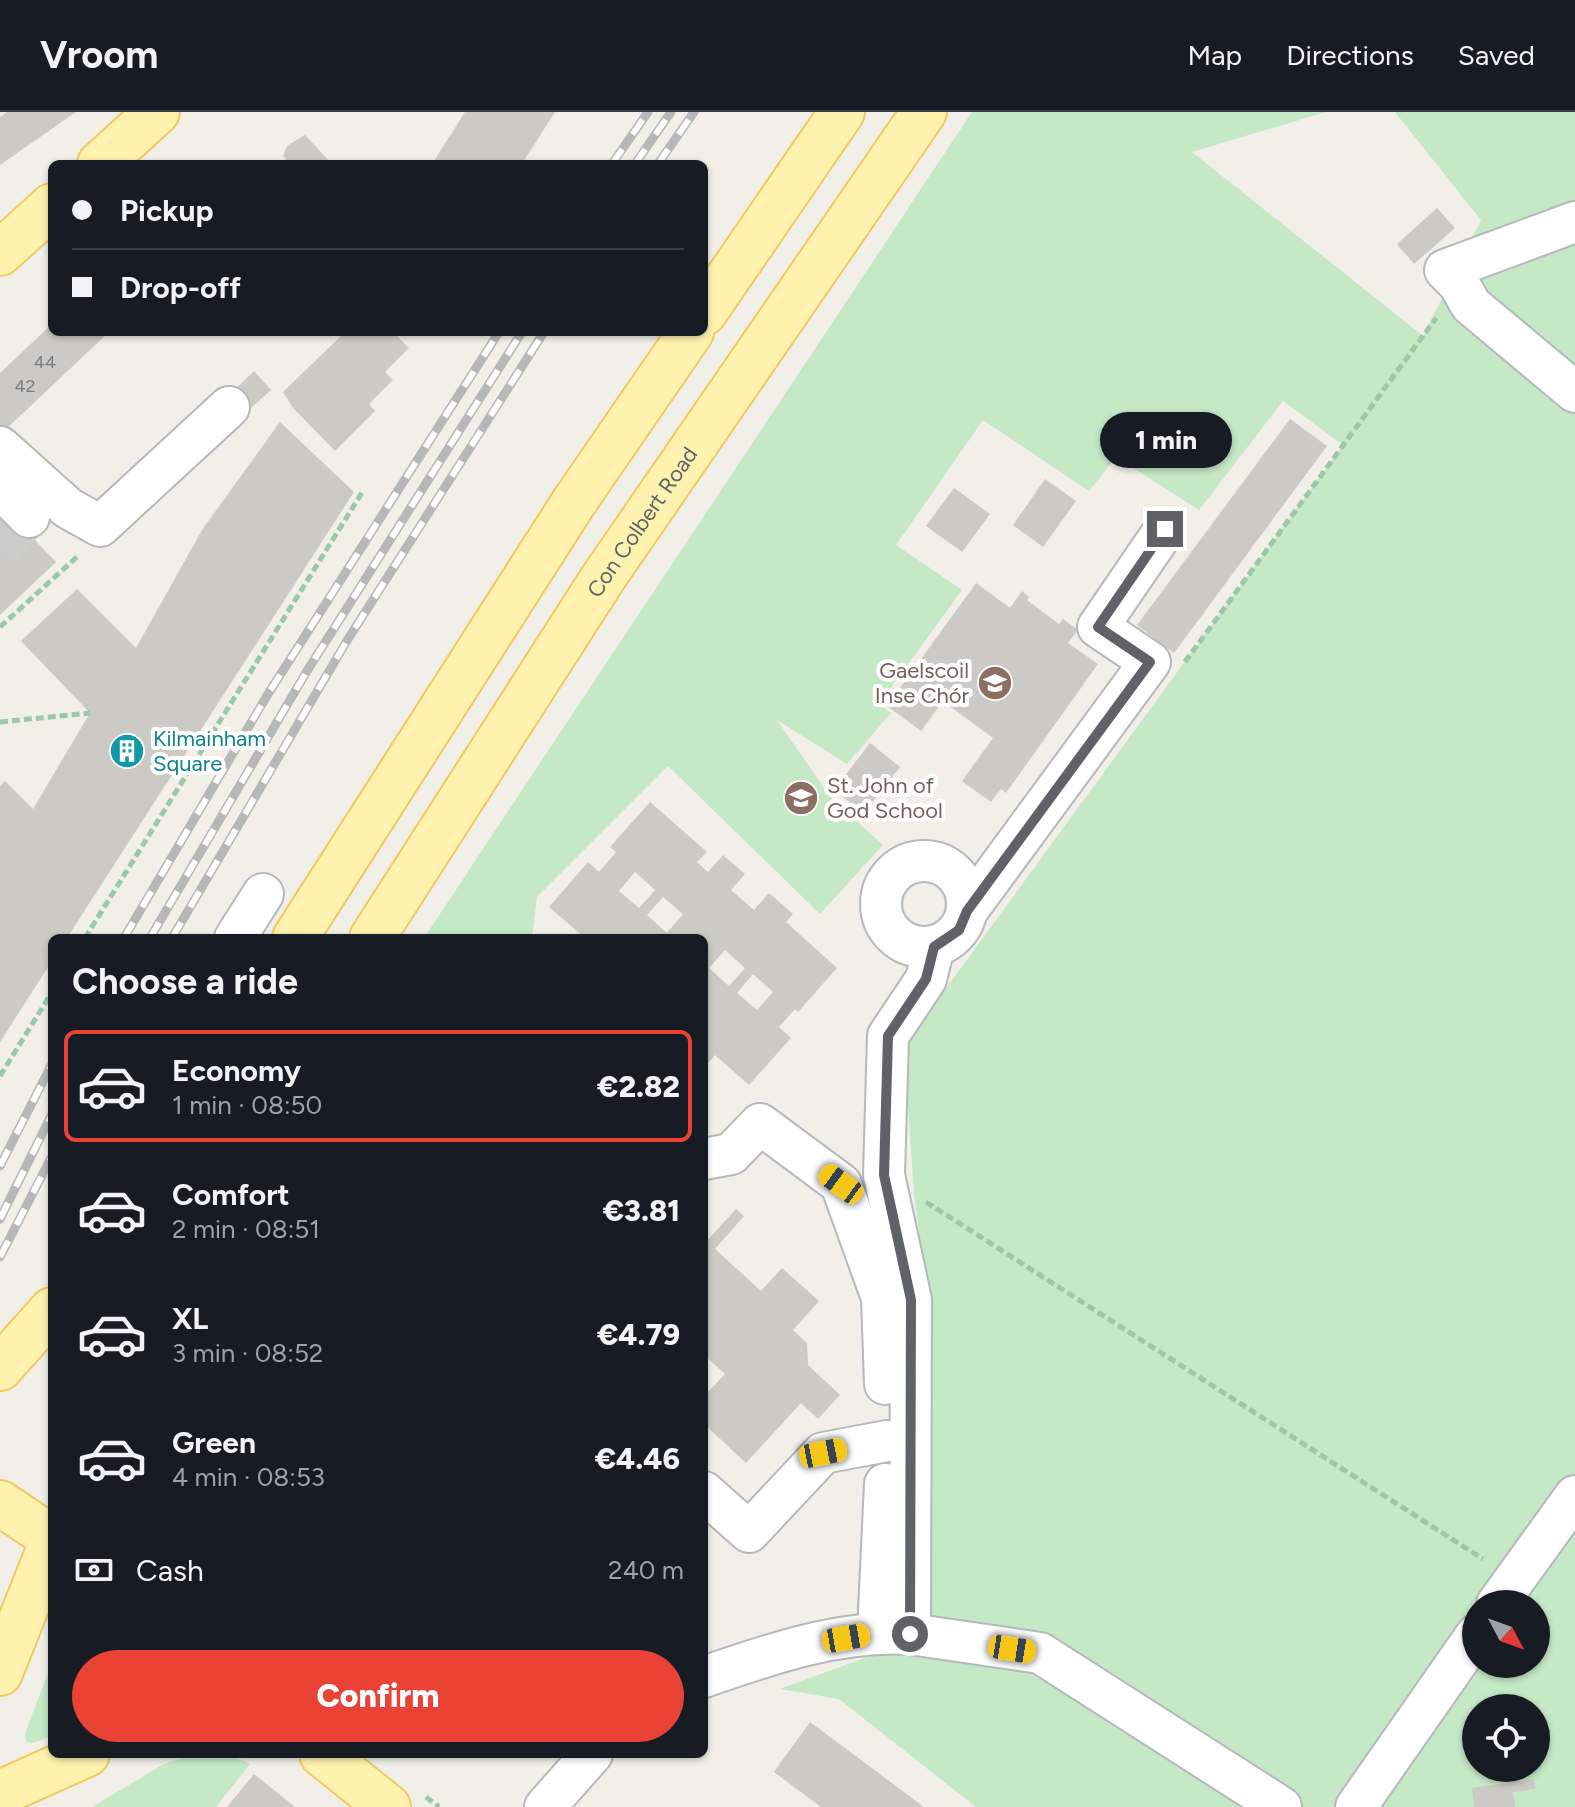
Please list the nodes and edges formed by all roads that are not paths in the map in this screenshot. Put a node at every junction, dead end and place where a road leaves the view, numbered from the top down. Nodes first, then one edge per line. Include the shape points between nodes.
1 (157, 112) edge
2 (842, 112) edge
3 (924, 112) edge
4 (104, 160) edge
5 (48, 210) edge
6 (1575, 222) edge
7 (0, 253) edge
8 (708, 307) edge
9 (688, 336) edge
10 (1575, 392) edge
11 (229, 407) dead end
12 (0, 447) edge
13 (0, 488) edge
14 (29, 517) dead end
15 (1165, 529) dead end
16 (414, 868) junction
17 (263, 894) dead end
18 (967, 911) junction
19 (238, 934) edge
20 (298, 934) edge
21 (374, 934) edge
22 (383, 934) edge
23 (934, 947) junction
24 (708, 1158) edge
25 (48, 1314) edge
26 (0, 1368) edge
27 (887, 1441) junction
28 (708, 1496) edge
29 (1575, 1496) edge
30 (0, 1503) edge
31 (48, 1537) edge
32 (48, 1550) edge
33 (1507, 1590) edge
34 (894, 1633) junction
35 (1462, 1655) edge
36 (0, 1673) edge
37 (708, 1676) edge
38 (78, 1758) edge
39 (327, 1758) edge
40 (588, 1758) edge
41 (0, 1793) edge
42 (388, 1807) edge
43 (545, 1807) edge
44 (1281, 1807) edge
45 (1356, 1807) edge

1 - 4 main road
2 - 8 main road
3 - 16 main road, Con Colbert Road via 603,578
5 - 7 main road
6 - 10 lane via 1445,270 1471,305
9 - 20 main road via 574,502
11 - 12 lane via 100,526 68,508
13 - 14 lane
15 - 18 lane via 1098,627 1150,662
16 - 21 main road, Con Colbert Road
16 - 22 main road
17 - 19 lane
18 - 23 lane via 959,930
18 - 23 lane via 964,887 945,865 915,861 892,875 881,900 887,927 907,944
23 - 34 lane via 926,979 888,1036 884,1175 911,1300
24 - 27 lane via 731,1154 760,1124 841,1184 882,1298
25 - 26 main road
27 - 28 lane via 823,1453 749,1532
27 - 34 lane
29 - 33 lane
30 - 31 main road
32 - 36 main road
34 - 37 lane via 784,1649
34 - 44 lane via 1040,1653
35 - 45 lane
38 - 41 main road
39 - 42 main road
40 - 43 lane

